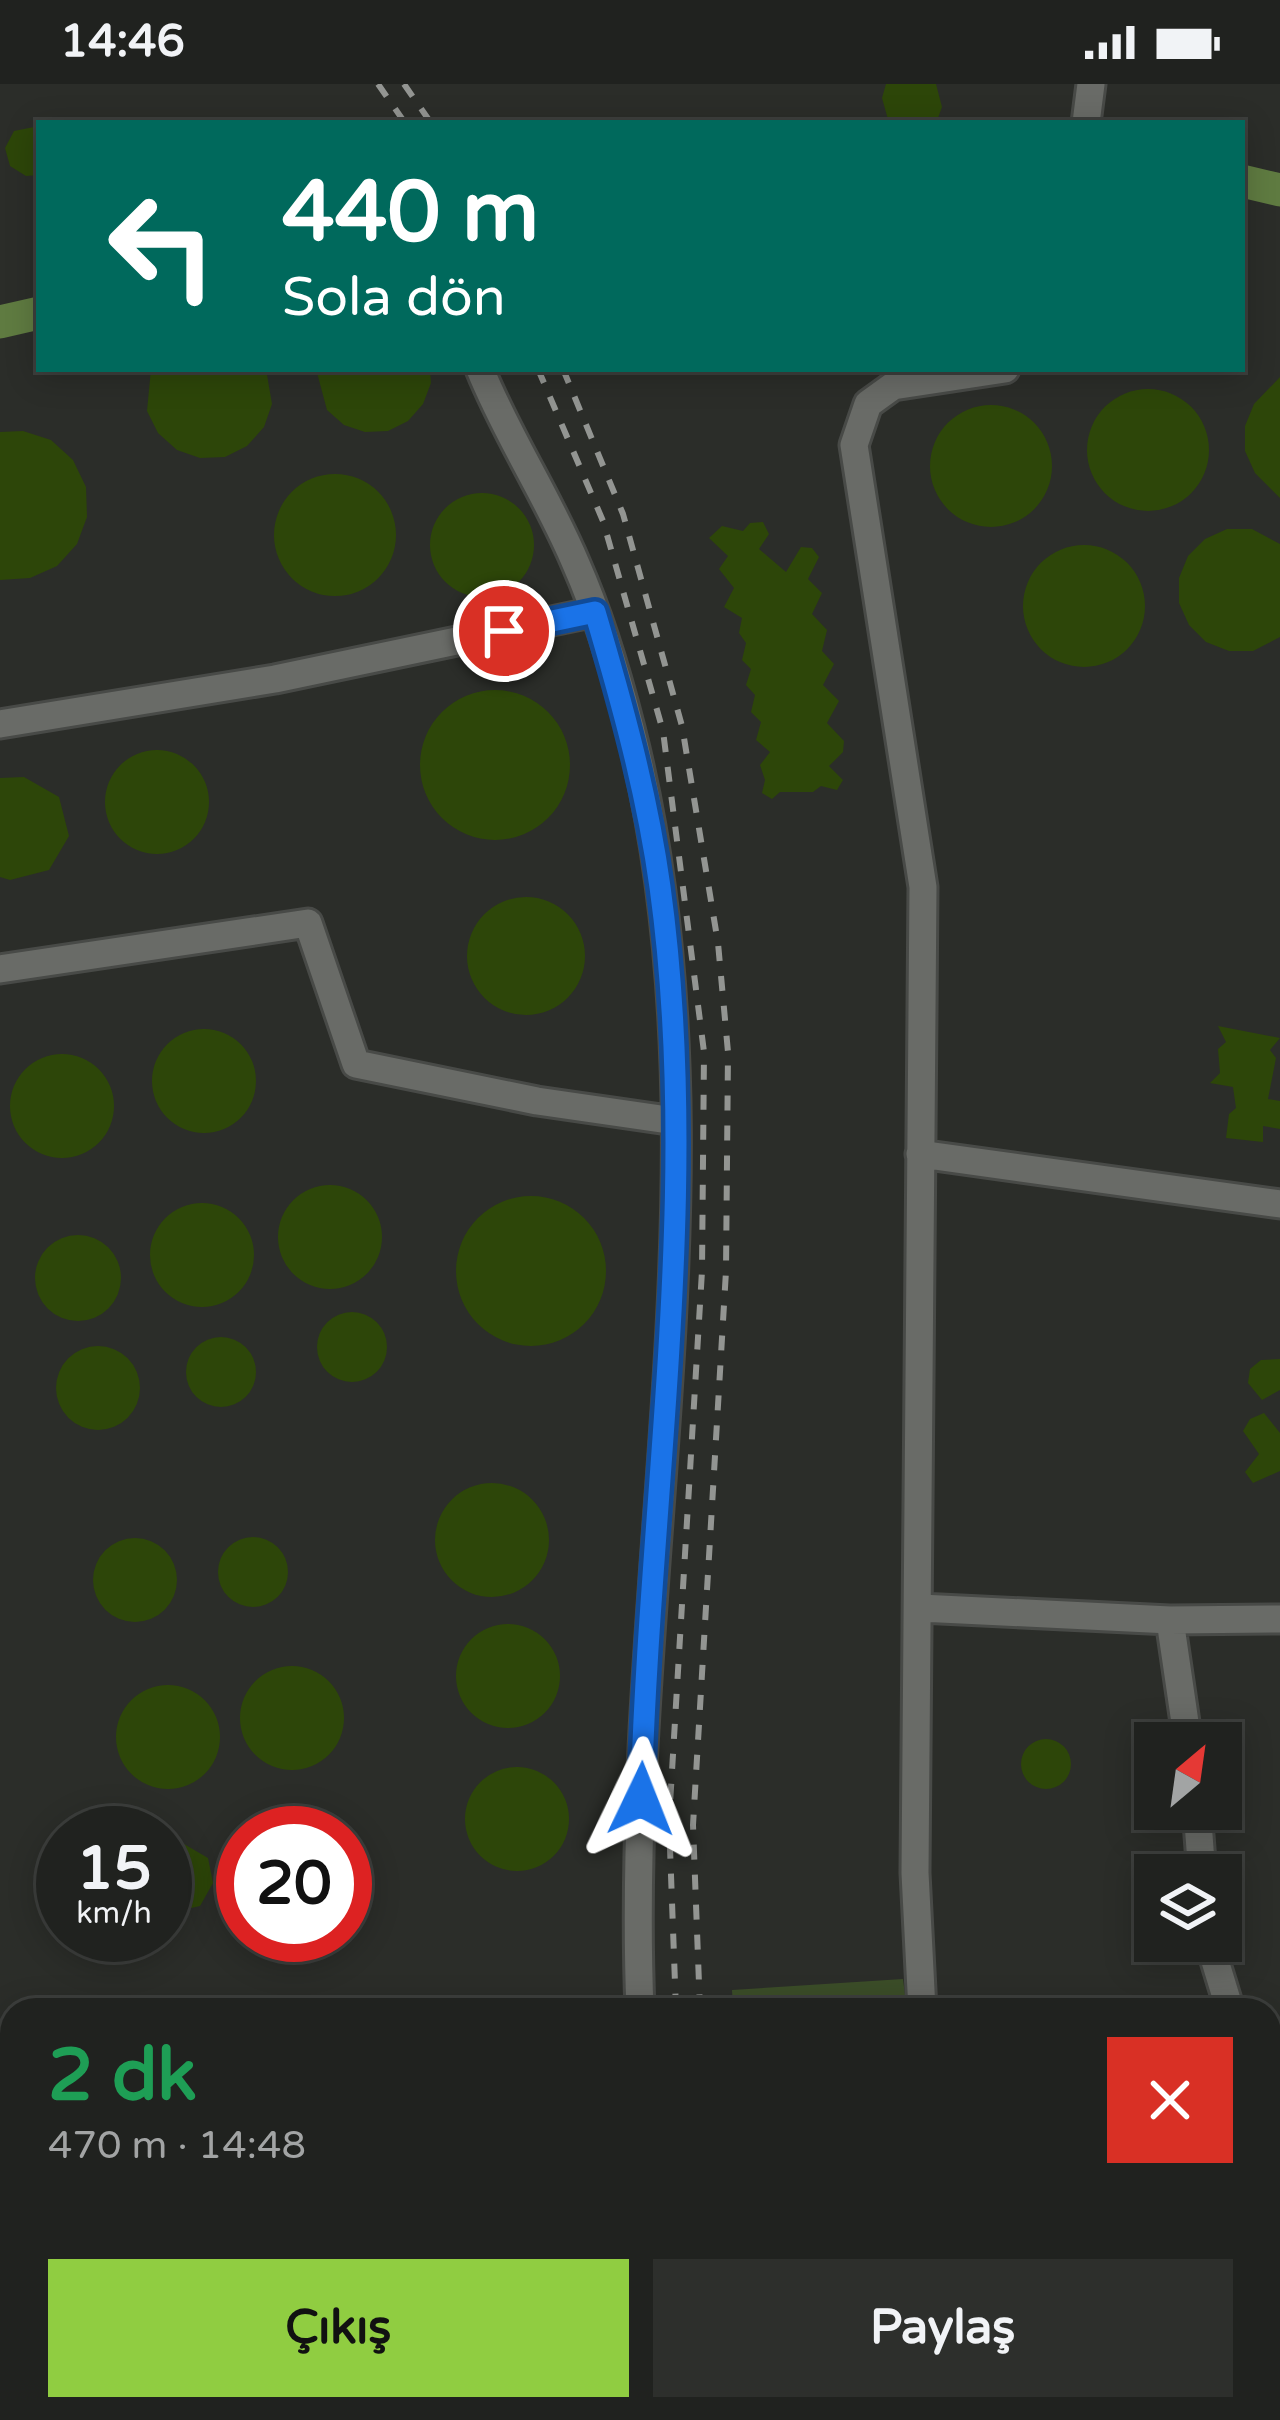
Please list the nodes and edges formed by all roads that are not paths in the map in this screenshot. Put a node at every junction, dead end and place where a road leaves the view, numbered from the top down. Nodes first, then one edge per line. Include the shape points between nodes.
1 (1091, 84) edge
2 (1086, 120) edge
3 (481, 372) edge
4 (985, 372) edge
5 (595, 612) junction
6 (0, 724) edge
7 (0, 968) edge
8 (675, 1120) junction
9 (920, 1154) junction
10 (1280, 1204) edge
11 (920, 1608) junction
12 (1280, 1619) edge
13 (1170, 1620) junction
14 (1185, 1722) edge
15 (1215, 1962) edge
16 (640, 1998) edge
17 (921, 1998) edge
18 (1226, 1998) edge

1 - 2 street
3 - 5 street
4 - 9 street via 893,386 868,404 854,445 923,887
5 - 6 street via 275,680
5 - 8 street via 630,726 657,869
7 - 8 street via 308,923 356,1064
8 - 16 street via 642,1755
9 - 10 street
9 - 11 street
11 - 13 street
11 - 17 street
12 - 13 street
13 - 14 street
15 - 18 street

